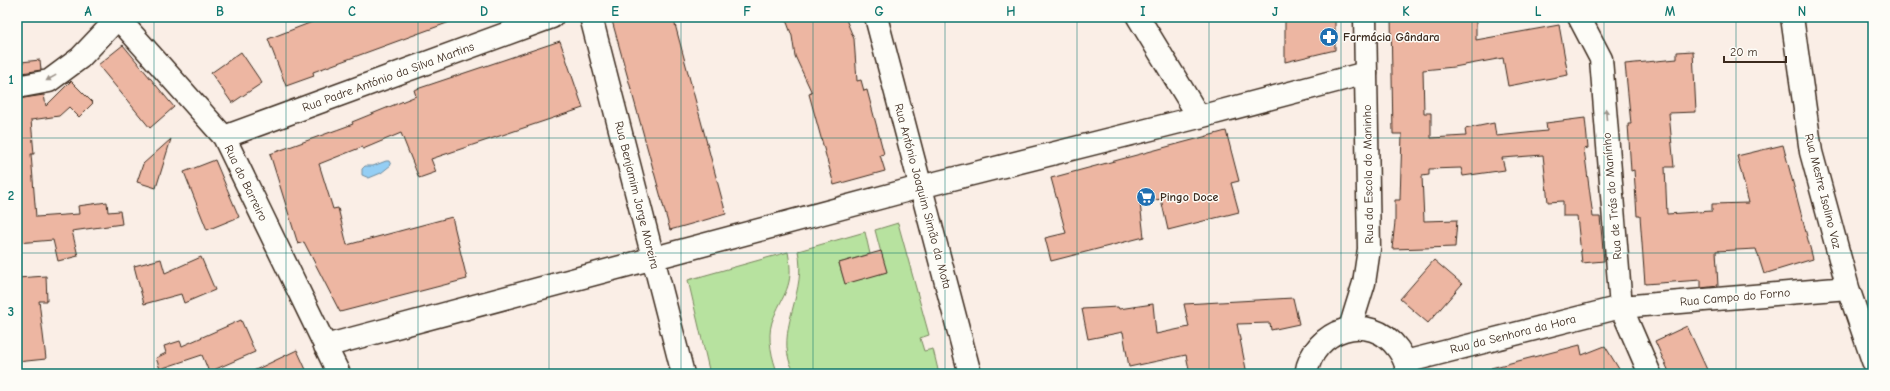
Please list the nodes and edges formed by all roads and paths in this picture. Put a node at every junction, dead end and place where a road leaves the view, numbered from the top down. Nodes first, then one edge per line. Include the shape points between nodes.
1 (118, 17) edge
2 (552, 17) edge
3 (591, 17) edge
4 (876, 17) edge
5 (1138, 17) edge
6 (1365, 17) edge
7 (1579, 17) edge
8 (1792, 17) edge
9 (1366, 73) junction
10 (17, 87) edge
11 (1199, 118) junction
12 (224, 137) junction
13 (920, 187) junction
14 (653, 260) junction
15 (1848, 288) junction
16 (1621, 307) junction
17 (1350, 328) junction
18 (325, 346) junction
19 (1873, 361) edge
20 (1406, 368) edge
21 (339, 374) edge
22 (682, 374) edge
23 (970, 374) edge
24 (1306, 374) edge
25 (1650, 374) edge

1 -> 10 street via 80,58 49,81
1 - 12 street, Rua do Barreiro
2 - 12 street, Rua Padre António da Silva Martins
3 - 14 street, Rua Benjamim Jorge Moreira
4 - 13 street, Rua António Joaquim Simão da Mota
5 - 11 street
6 - 9 street, Rua da Escola do Maninho
16 -> 7 street, Rua de Trás do Manínho via 1601,59
8 - 15 street, Rua Mestre Isolino Vaz via 1811,152
9 - 11 street
9 - 17 street, Rua da Escola do Maninho via 1369,249 1364,283
11 - 13 street
12 - 18 street, Rua do Barreiro
13 - 14 street
13 - 23 street, Rua António Joaquim Simão da Mota
14 - 18 street
14 - 22 street, Rua Benjamim Jorge Moreira
15 - 16 street, Rua Campo do Forno
15 - 19 street, Rua Mestre Isolino Vaz
16 - 20 street, Rua da Senhora da Hora
16 - 25 street, Rua de Trás do Manínho
17 - 20 street via 1371,330 1385,336 1394,344
17 - 24 street via 1326,338 1308,362
18 - 21 street, Rua do Barreiro

